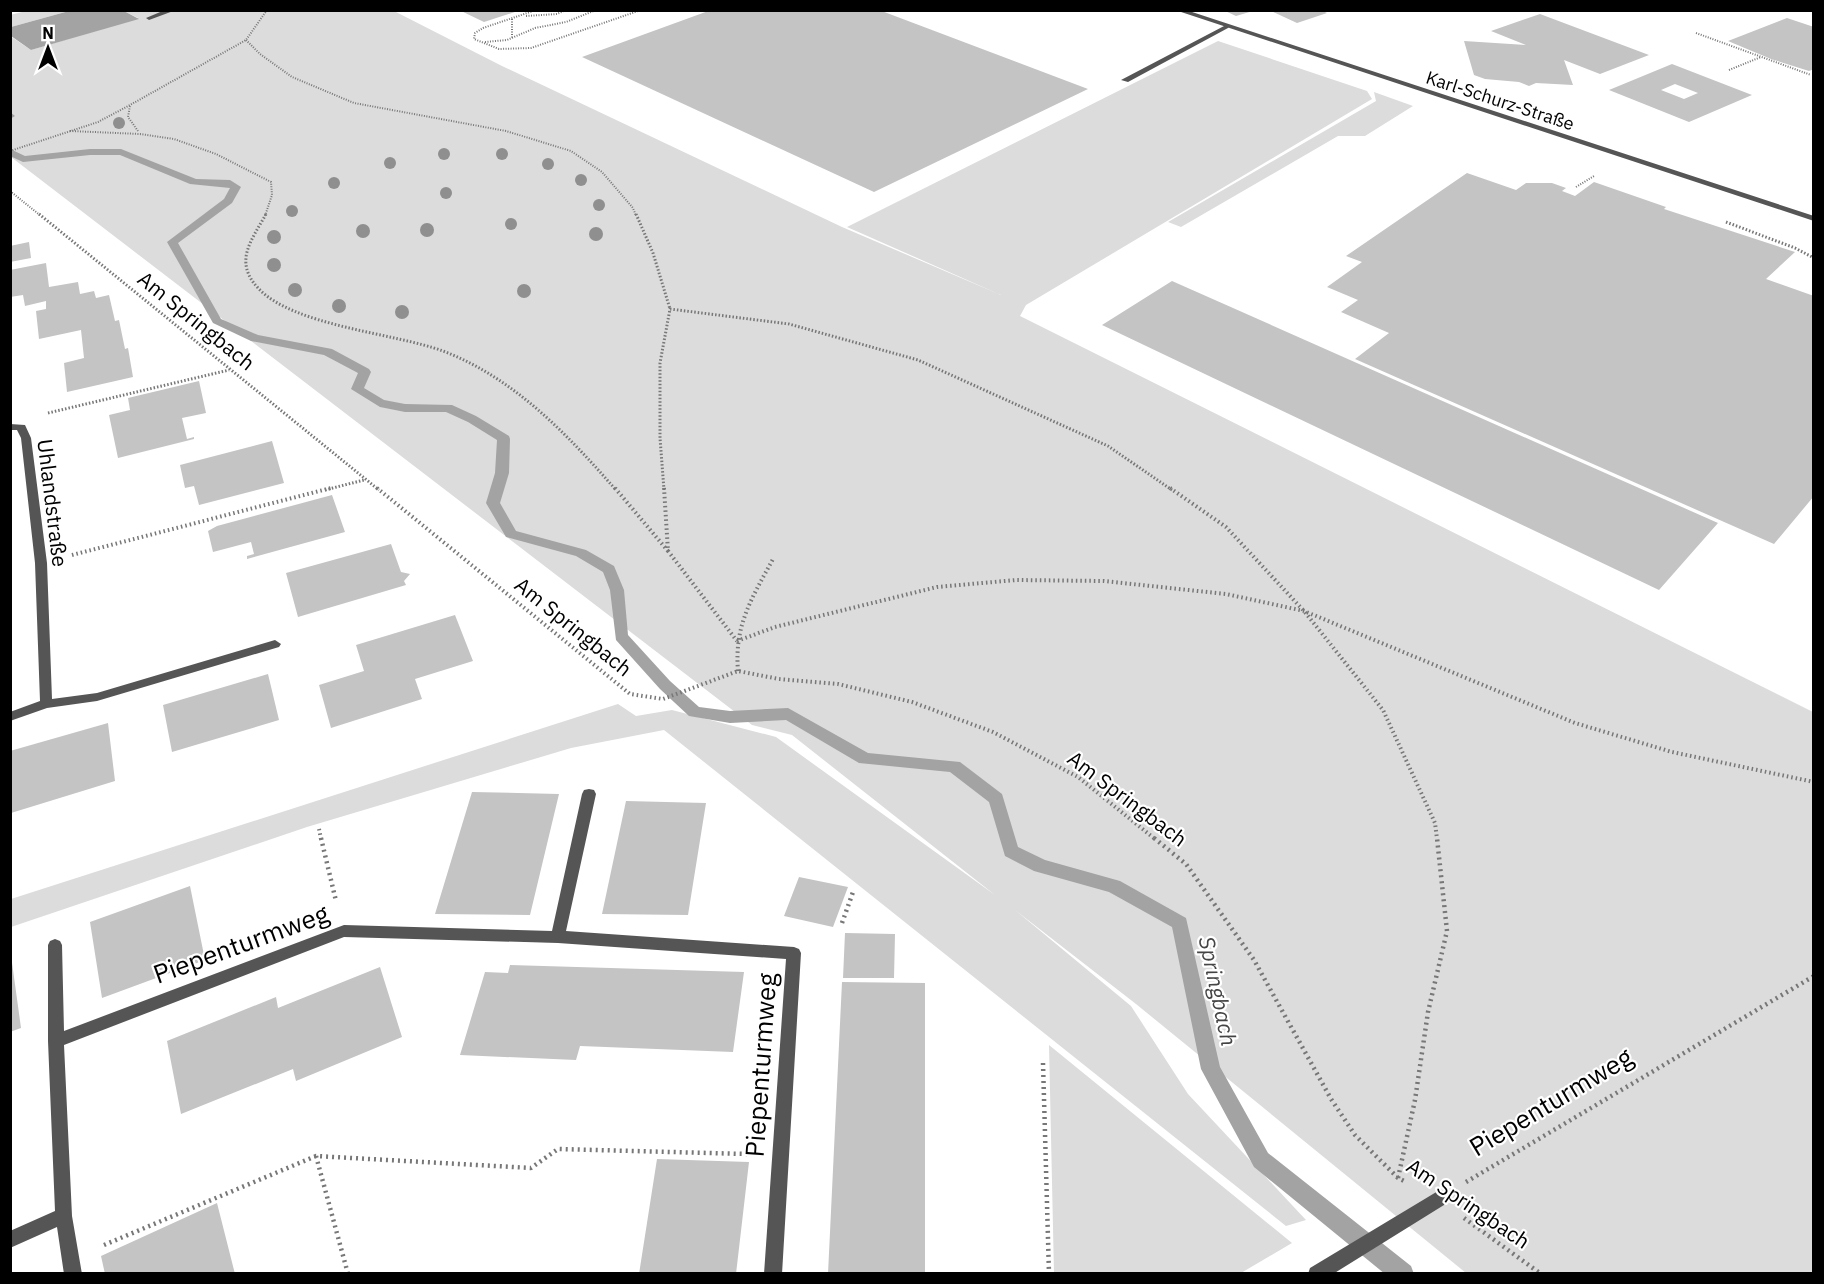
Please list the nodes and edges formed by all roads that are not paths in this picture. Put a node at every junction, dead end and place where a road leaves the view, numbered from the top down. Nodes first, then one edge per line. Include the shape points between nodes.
1 (173, 10) edge
2 (1178, 10) edge
3 (149, 18) dead end
4 (1226, 27) junction
5 (1125, 80) dead end
6 (1814, 219) edge
7 (16, 427) edge
8 (275, 644) dead end
9 (46, 704) junction
10 (10, 717) edge
11 (589, 794) dead end
12 (558, 937) junction
13 (55, 945) dead end
14 (56, 1041) junction
15 (1438, 1199) road end
16 (64, 1216) junction
17 (10, 1240) edge
18 (73, 1274) edge
19 (773, 1274) edge
20 (1316, 1274) edge

1 - 3 street
2 - 4 street, Karl-Schurz-Straße
4 - 5 street
4 - 6 street, Karl-Schurz-Straße
7 - 9 street, Uhlandstraße via 26,438 41,563
8 - 9 street via 97,697
9 - 10 street
11 - 12 street
12 - 14 street, Piepenturmweg via 344,932
12 - 19 street, Piepenturmweg via 794,953
13 - 14 street
14 - 16 street
15 - 20 street
16 - 17 street
16 - 18 street

